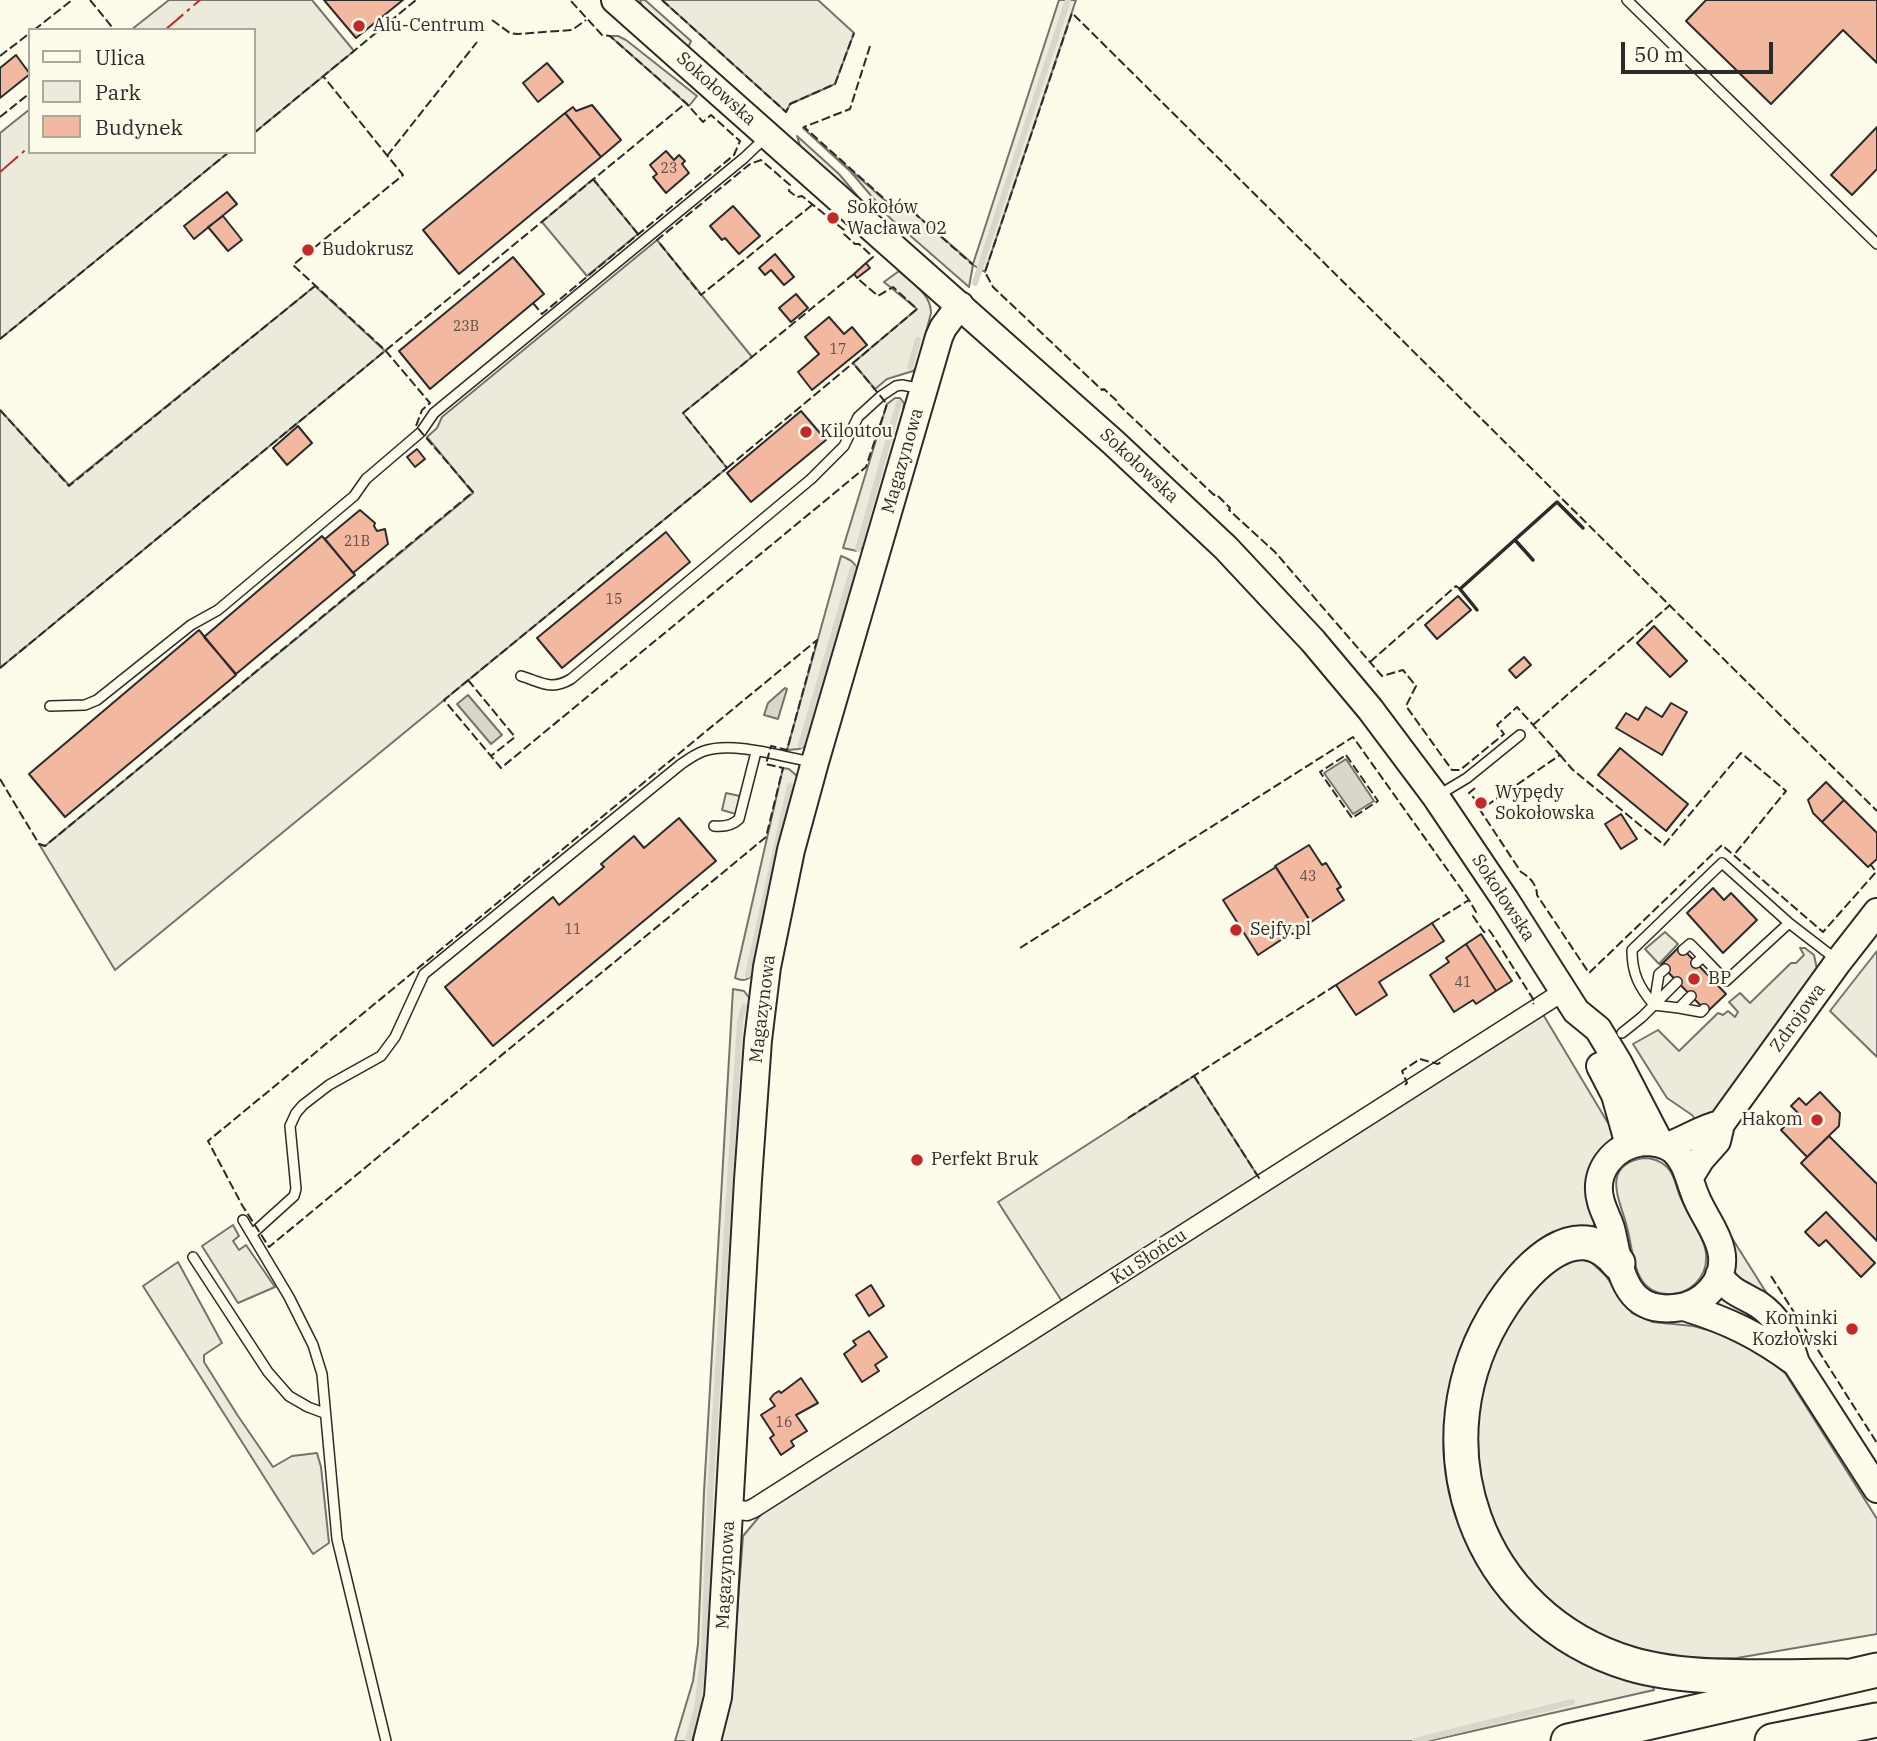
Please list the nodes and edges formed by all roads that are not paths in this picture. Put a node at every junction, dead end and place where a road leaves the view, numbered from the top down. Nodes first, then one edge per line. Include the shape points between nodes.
1 (615, 0) edge
2 (1627, 0) edge
3 (768, 136) junction
4 (1877, 244) edge
5 (960, 305) junction
6 (924, 389) junction
7 (521, 676) dead end
8 (50, 706) dead end
9 (1520, 736) dead end
10 (756, 752) junction
11 (815, 762) junction
12 (1436, 797) junction
13 (714, 826) dead end
14 (1877, 912) edge
15 (1789, 923) junction
16 (1684, 950) dead end
17 (1838, 961) junction
18 (1665, 969) dead end
19 (1677, 982) dead end
20 (1691, 996) dead end
21 (1570, 1001) junction
22 (1654, 1005) junction
23 (1679, 1007) junction
24 (1704, 1009) dead end
25 (1610, 1031) junction
26 (1721, 1124) junction
27 (1663, 1144) junction
28 (1629, 1145) junction
29 (1689, 1178) junction
30 (243, 1220) dead end
31 (252, 1234) junction
32 (193, 1257) dead end
33 (1618, 1263) junction
34 (1719, 1275) junction
35 (1684, 1307) junction
36 (1796, 1363) junction
37 (324, 1412) junction
38 (1877, 1489) edge
39 (730, 1509) junction
40 (1877, 1670) edge
41 (1843, 1676) junction
42 (1877, 1720) edge
43 (386, 1741) edge
44 (707, 1741) edge
45 (1568, 1741) edge
46 (1772, 1741) edge

1 - 3 street, Sokołowska
2 - 4 lane
3 - 5 street, Sokołowska
3 - 8 lane via 434,413 421,432 366,479 354,496 218,610 191,625 97,700
5 - 6 street, Magazynowa via 943,328
5 - 12 street, Sokołowska via 1226,548 1342,675
6 - 7 lane via 902,384 881,396 858,416 844,446 811,479 571,679 551,686
6 - 11 street, Magazynowa
9 - 12 lane
10 - 11 lane
10 - 13 lane via 739,819 724,827
10 - 31 lane via 718,748 680,765 424,974 395,1037 381,1056 329,1085 296,1113 290,1126 295,1196
11 - 39 street, Magazynowa via 778,906 762,1002
12 - 21 street, Sokołowska
14 - 17 street, Zdrojowa
15 - 16 lane via 1725,986 1690,944
15 - 17 lane
15 - 22 lane via 1722,863 1632,950 1638,985
17 - 26 street, Zdrojowa
18 - 22 lane via 1659,974
19 - 22 lane
20 - 23 lane
21 - 25 street, Sokołowska
21 - 28 street, Sokołowska via 1584,1041 1615,1095
21 - 39 street, Ku Słońcu via 754,1508
22 - 23 lane
22 - 25 lane
23 - 24 lane
25 - 27 street, Sokołowska via 1618,1062
26 - 27 street
26 - 29 street, Zdrojowa via 1717,1141
27 - 28 street
27 - 29 street via 1682,1161
28 - 33 street via 1611,1157 1599,1185
29 - 34 street via 1722,1252
30 - 31 lane
31 - 37 lane via 313,1345 322,1374
32 - 37 lane via 268,1372 289,1396
33 - 35 street via 1628,1289 1643,1302 1658,1308
33 - 41 highway via 1608,1251 1594,1245 1562,1247 1546,1255 1507,1298 1475,1355 1461,1413 1461,1464 1466,1493 1490,1555 1519,1595 1547,1621 1576,1642 1620,1661 1652,1670 1720,1675
34 - 35 street via 1704,1298
34 - 36 street via 1730,1290 1773,1316
35 - 36 street via 1749,1331
36 - 38 street
37 - 43 lane via 337,1539
39 - 44 street, Magazynowa via 718,1697
40 - 41 highway
41 - 45 highway
42 - 46 highway

